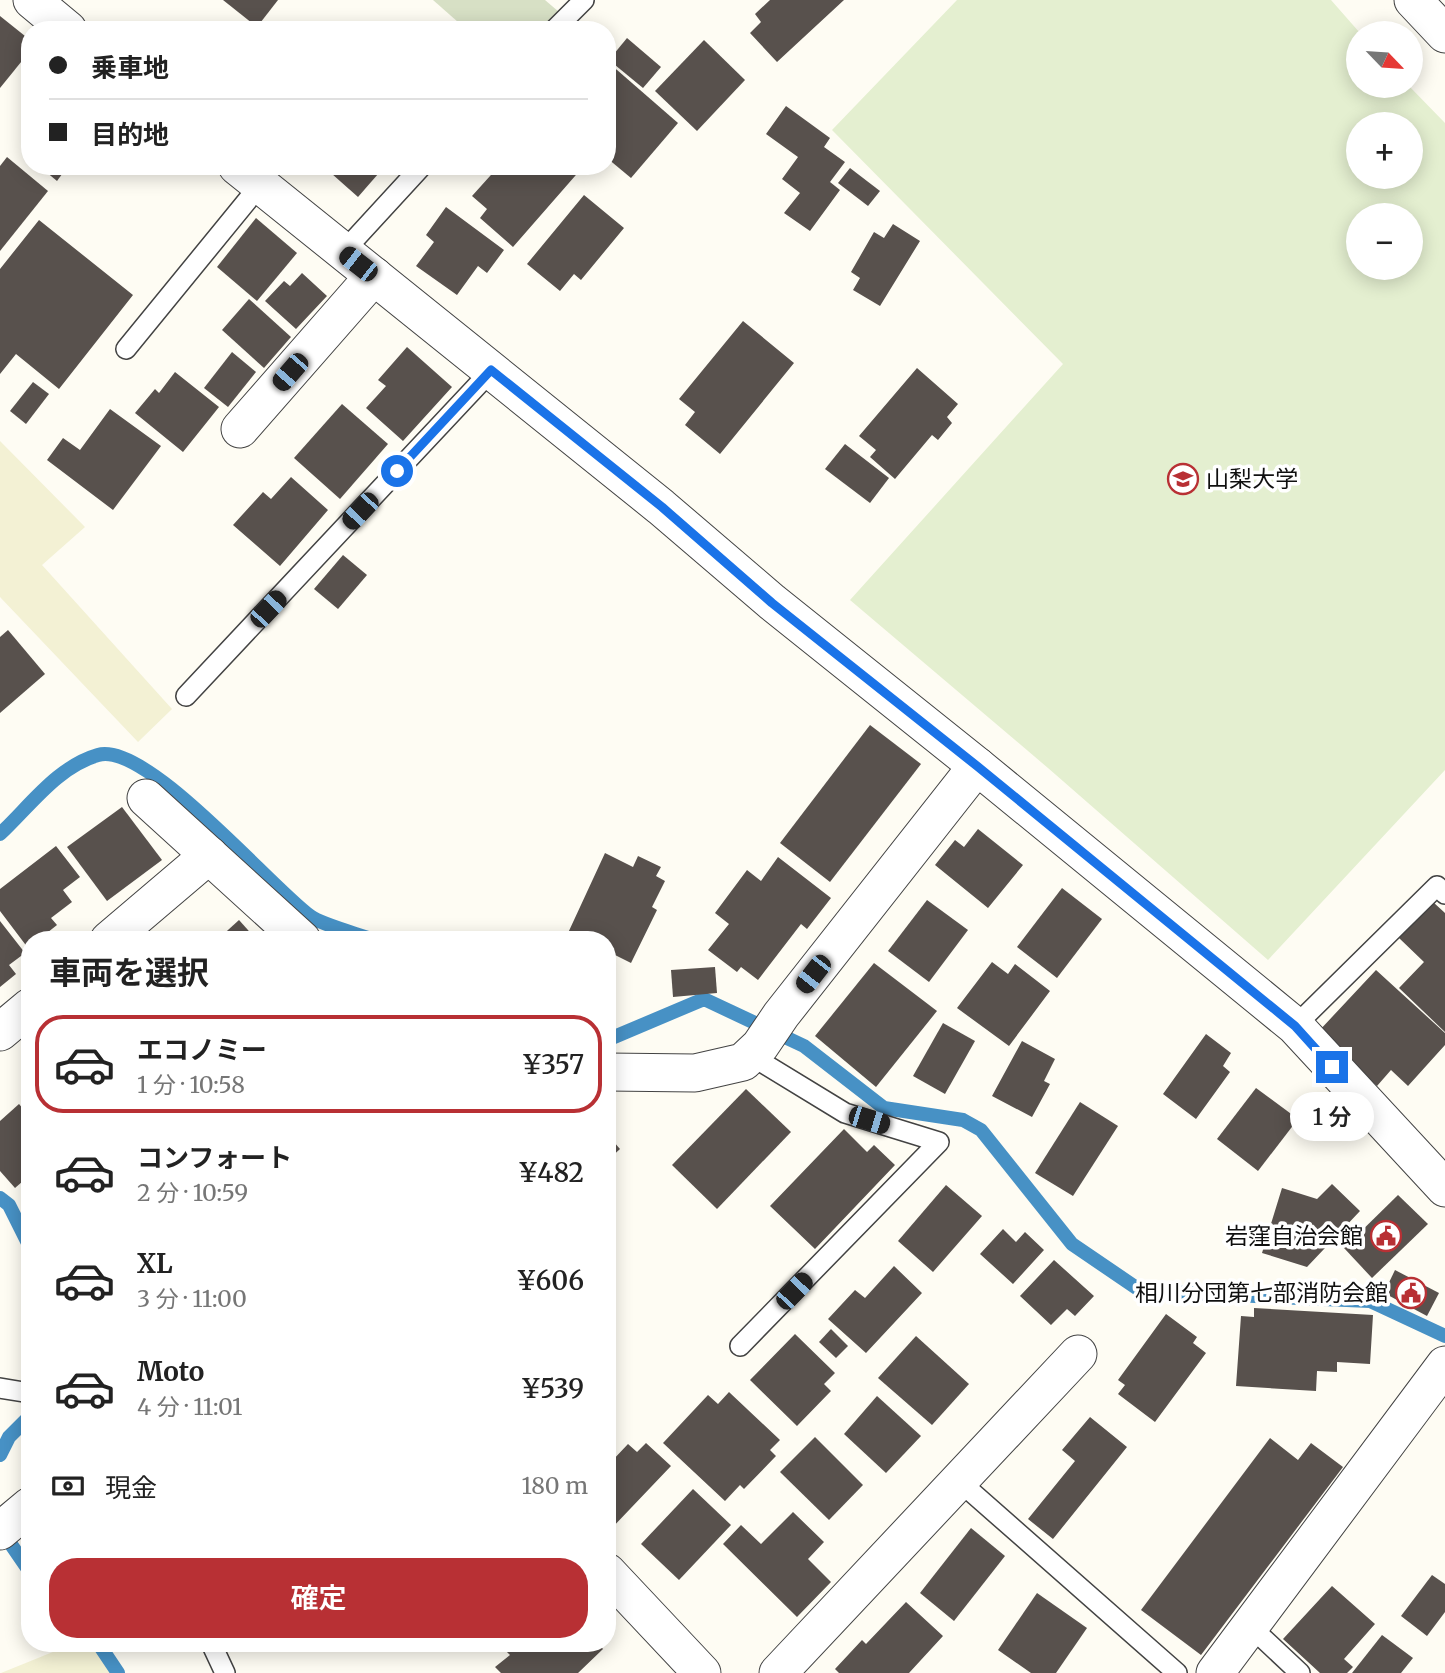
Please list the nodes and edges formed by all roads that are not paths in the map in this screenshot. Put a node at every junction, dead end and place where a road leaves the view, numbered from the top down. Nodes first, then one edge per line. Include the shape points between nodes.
1 (32, 0) edge
2 (584, 0) edge
3 (1413, 0) edge
4 (57, 21) edge
5 (563, 21) edge
6 (1445, 34) edge
7 (414, 175) edge
8 (249, 176) edge
9 (343, 252) junction
10 (373, 276) junction
11 (126, 349) dead end
12 (491, 370) junction
13 (240, 429) dead end
14 (186, 696) dead end
15 (977, 766) junction
16 (146, 798) dead end
17 (209, 855) junction
18 (1445, 894) edge
19 (120, 931) edge
20 (292, 931) edge
21 (21, 1014) edge
22 (1295, 1026) junction
23 (0, 1032) edge
24 (755, 1051) junction
25 (616, 1072) edge
26 (1445, 1188) edge
27 (740, 1346) dead end
28 (1078, 1354) dead end
29 (1445, 1366) edge
30 (0, 1388) edge
31 (21, 1392) edge
32 (959, 1480) junction
33 (21, 1514) edge
34 (0, 1531) edge
35 (616, 1582) edge
36 (1250, 1626) junction
37 (215, 1652) edge
38 (225, 1673) edge
39 (702, 1673) edge
40 (779, 1673) edge
41 (1177, 1673) edge
42 (1215, 1673) edge
43 (1300, 1673) edge

1 - 4 street
2 - 5 lane
3 - 6 street
7 - 9 lane
8 - 9 street
8 - 11 lane
9 - 10 street
10 - 12 street
10 - 13 street
12 - 14 lane
12 - 15 street
15 - 22 street
15 - 24 street
16 - 17 street
17 - 19 street
17 - 20 street
18 - 22 lane via 1437,886
21 - 23 street
22 - 26 street
24 - 25 street via 743,1062 695,1073
24 - 27 lane via 845,1113 939,1142
28 - 32 street
29 - 36 street
30 - 31 lane
32 - 40 street
32 - 41 lane
33 - 34 street
35 - 39 street
36 - 42 street
36 - 43 lane
37 - 38 lane

